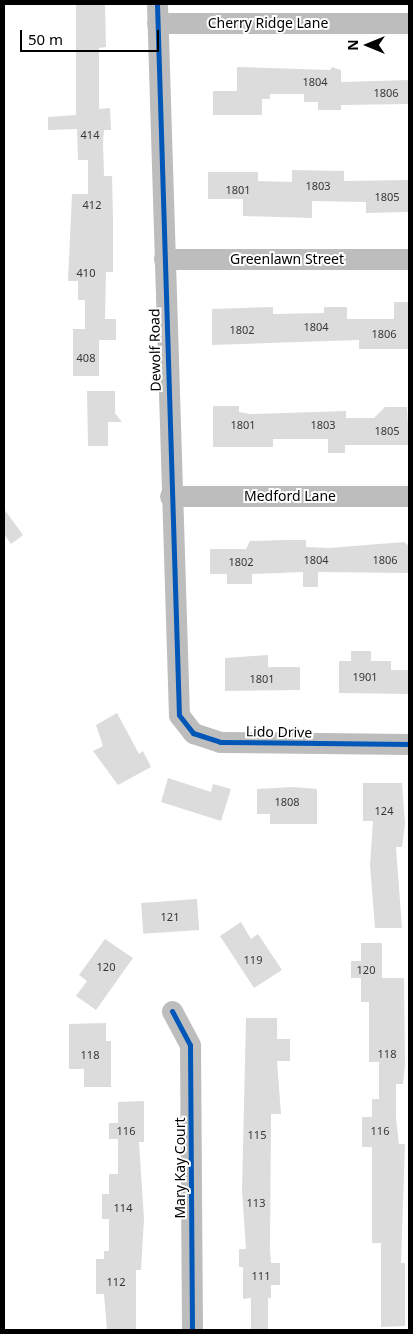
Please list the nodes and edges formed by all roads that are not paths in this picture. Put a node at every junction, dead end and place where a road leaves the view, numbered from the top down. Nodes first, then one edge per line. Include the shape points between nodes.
1 (157, 13) edge
2 (409, 23) edge
3 (164, 259) junction
4 (409, 259) edge
5 (170, 496) junction
6 (409, 496) edge
7 (176, 695) joint
8 (409, 744) edge
9 (172, 1011) dead end
10 (192, 1330) edge

1 - 2 street, Cherry Ridge Lane
1 - 3 street, Dewolf Road
3 - 4 street, Greenlawn Street
3 - 5 street, Dewolf Road
5 - 6 street, Medford Lane
5 - 7 street, Dewolf Road
7 - 8 street, Lido Drive via 183,723 209,741
9 - 10 street, Mary Kay Court via 190,1045

